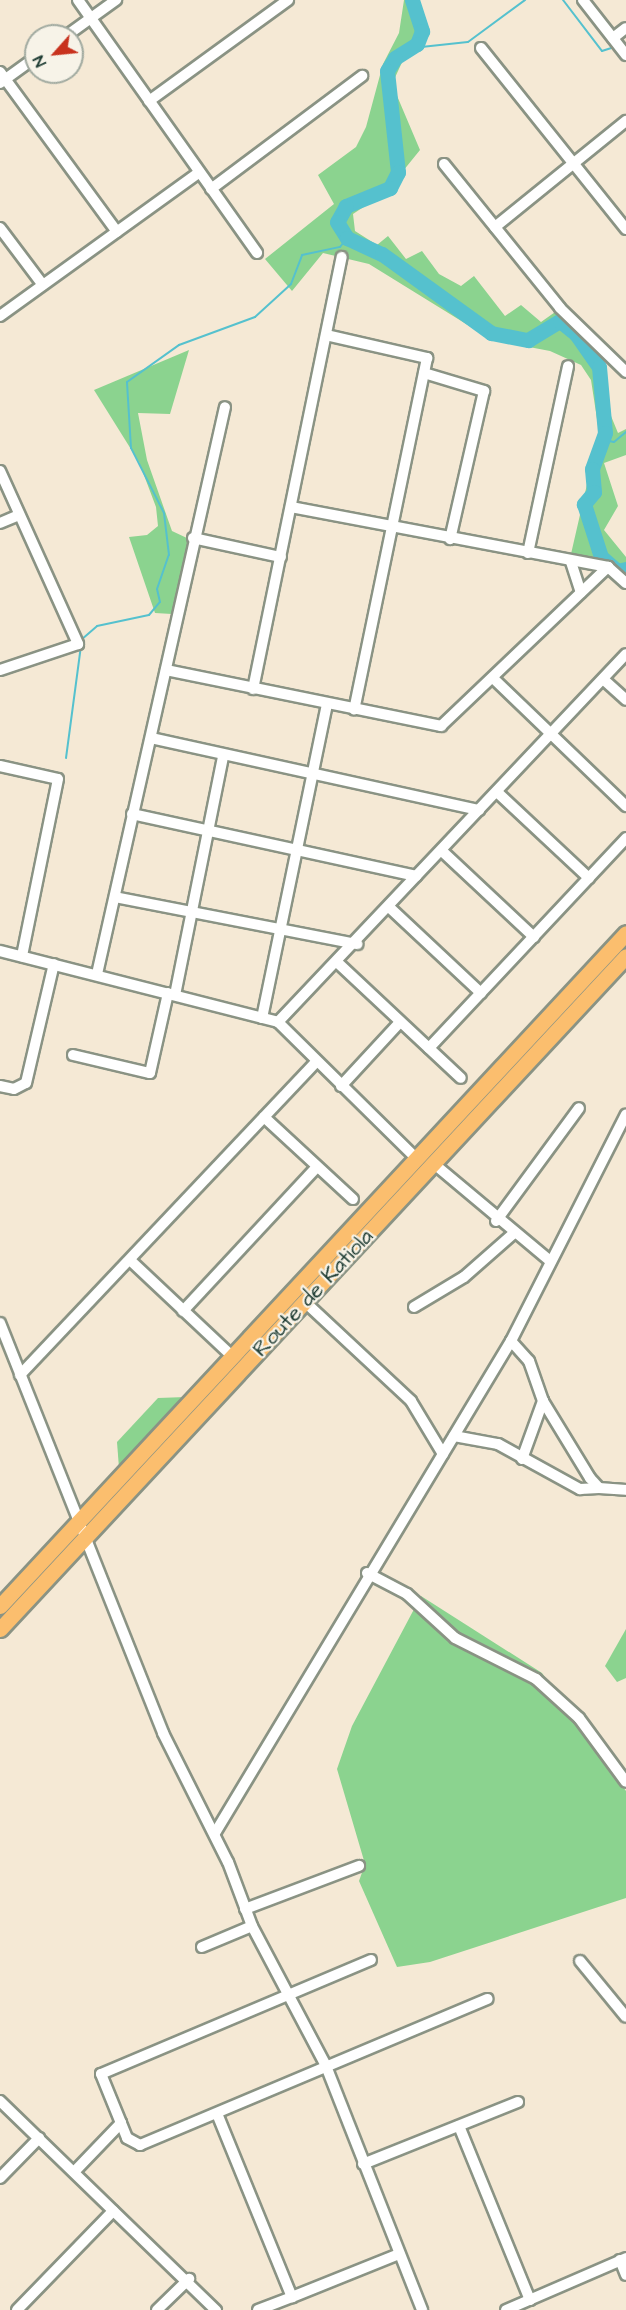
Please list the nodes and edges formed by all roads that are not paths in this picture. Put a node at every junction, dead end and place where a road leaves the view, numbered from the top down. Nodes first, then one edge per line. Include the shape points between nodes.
1 (78, 0) edge
2 (116, 0) edge
3 (288, 0) edge
4 (583, 0) edge
5 (90, 19) junction
6 (83, 24) edge
7 (626, 28) edge
8 (613, 38) junction
9 (481, 48) dead end
10 (626, 55) edge
11 (24, 64) edge
12 (362, 76) dead end
13 (2, 78) edge
14 (149, 101) junction
15 (626, 121) edge
16 (444, 164) dead end
17 (573, 164) junction
18 (200, 172) junction
19 (212, 189) junction
20 (495, 227) junction
21 (0, 228) edge
22 (626, 229) edge
23 (117, 232) junction
24 (257, 253) dead end
25 (342, 257) dead end
26 (43, 285) junction
27 (0, 316) edge
28 (326, 335) junction
29 (622, 359) edge
30 (568, 366) dead end
31 (626, 372) edge
32 (424, 373) junction
33 (225, 407) dead end
34 (0, 471) edge
35 (291, 507) junction
36 (19, 515) junction
37 (0, 523) edge
38 (390, 528) junction
39 (193, 538) junction
40 (450, 539) junction
41 (528, 553) junction
42 (281, 556) junction
43 (572, 562) junction
44 (608, 567) junction
45 (626, 583) edge
46 (581, 592) junction
47 (626, 654) edge
48 (0, 670) edge
49 (166, 670) junction
50 (603, 679) junction
51 (495, 680) junction
52 (254, 689) junction
53 (626, 700) edge
54 (327, 705) junction
55 (354, 710) junction
56 (550, 734) junction
57 (152, 738) junction
58 (224, 756) junction
59 (0, 766) edge
60 (312, 775) junction
61 (497, 792) junction
62 (626, 806) edge
63 (478, 810) junction
64 (132, 814) junction
65 (209, 830) junction
66 (626, 838) edge
67 (298, 850) junction
68 (442, 850) junction
69 (416, 876) junction
70 (589, 878) junction
71 (115, 897) junction
72 (389, 907) junction
73 (191, 909) junction
74 (284, 928) junction
75 (626, 933) edge
76 (534, 937) junction
77 (357, 944) junction
78 (0, 951) edge
79 (22, 956) junction
80 (626, 956) edge
81 (338, 963) junction
82 (54, 964) junction
83 (97, 974) junction
84 (481, 993) junction
85 (171, 994) junction
86 (262, 1018) junction
87 (278, 1022) junction
88 (400, 1022) junction
89 (429, 1048) junction
90 (73, 1055) dead end
91 (316, 1062) junction
92 (461, 1078) dead end
93 (0, 1086) edge
94 (341, 1086) junction
95 (579, 1108) dead end
96 (626, 1114) edge
97 (264, 1117) junction
98 (416, 1158) junction
99 (433, 1163) junction
100 (316, 1168) junction
101 (353, 1199) dead end
102 (496, 1221) junction
103 (514, 1233) junction
104 (130, 1260) junction
105 (549, 1260) junction
106 (305, 1302) junction
107 (414, 1307) dead end
108 (183, 1311) junction
109 (0, 1323) edge
110 (511, 1341) junction
111 (232, 1356) junction
112 (20, 1375) junction
113 (543, 1401) junction
114 (454, 1436) junction
115 (443, 1454) junction
116 (522, 1459) junction
117 (599, 1488) junction
118 (626, 1490) edge
119 (79, 1521) junction
120 (86, 1538) junction
121 (367, 1573) junction
122 (0, 1606) edge
123 (0, 1629) edge
124 (626, 1782) edge
125 (215, 1833) junction
126 (359, 1866) dead end
127 (245, 1909) junction
128 (252, 1926) junction
129 (202, 1947) dead end
130 (371, 1960) dead end
131 (580, 1961) dead end
132 (291, 1991) junction
133 (488, 1999) dead end
134 (626, 2017) edge
135 (326, 2066) junction
136 (0, 2100) edge
137 (518, 2102) dead end
138 (218, 2116) junction
139 (121, 2123) junction
140 (459, 2126) junction
141 (39, 2138) junction
142 (363, 2164) junction
143 (74, 2172) junction
144 (0, 2178) edge
145 (113, 2211) junction
146 (399, 2254) junction
147 (623, 2259) edge
148 (626, 2275) edge
149 (189, 2279) junction
150 (292, 2297) junction
151 (530, 2300) junction
152 (17, 2310) edge
153 (157, 2310) edge
154 (216, 2310) edge
155 (258, 2310) edge
156 (422, 2310) edge
157 (506, 2310) edge

1 - 5 street
2 - 5 street
3 - 14 street
4 - 8 street
5 - 6 street
5 - 14 street
7 - 8 street
8 - 10 street
9 - 17 street
11 - 13 street
12 - 19 street
13 - 23 street
14 - 18 street
15 - 17 street
16 - 20 street
17 - 20 street
17 - 22 street
18 - 19 street
18 - 23 street
19 - 24 street
20 - 29 street via 602,353
21 - 26 street
23 - 26 street
25 - 28 street
26 - 27 street
28 - 32 street via 426,356
28 - 35 street
29 - 31 street
30 - 41 street
32 - 38 street
32 - 40 street via 484,391
33 - 39 street
34 - 36 street
35 - 38 street
35 - 42 street
36 - 37 street
36 - 48 street via 78,644
38 - 40 street
38 - 55 street
39 - 42 street
39 - 49 street
40 - 41 street
41 - 43 street
42 - 52 street
43 - 44 street
43 - 46 street
44 - 45 street
44 - 46 street
46 - 51 street
47 - 50 street
49 - 52 street
49 - 57 street
50 - 53 street
50 - 56 street
51 - 55 street via 441,726
51 - 56 street
52 - 54 street
54 - 55 street
54 - 60 street
56 - 61 street
56 - 62 street
57 - 58 street
57 - 64 street
58 - 60 street
58 - 65 street
59 - 79 street via 58,779
60 - 63 street
60 - 67 street
61 - 63 street
61 - 70 street
63 - 68 street
64 - 65 street
64 - 71 street
65 - 67 street
65 - 73 street
66 - 70 street
67 - 69 street
67 - 74 street
68 - 69 street
68 - 76 street
69 - 72 street
70 - 76 street
71 - 73 street
71 - 83 street
72 - 77 street
72 - 84 street
73 - 74 street
73 - 85 street
74 - 77 street
74 - 86 street
75 - 98 highway, Route de Katiola
76 - 84 street
77 - 81 street
78 - 79 street
79 - 82 street
80 - 99 highway, Route de Katiola
81 - 87 street
81 - 88 street
82 - 83 street
82 - 93 street via 26,1083 14,1089
83 - 85 street
84 - 89 street
85 - 86 street
85 - 90 street via 150,1073
86 - 87 street
87 - 91 street
88 - 89 street
88 - 94 street
89 - 92 street
91 - 94 street
91 - 97 street
94 - 98 street
95 - 102 street
96 - 105 street
97 - 100 street
97 - 104 street
98 - 111 highway, Route de Katiola
99 - 102 street
99 - 106 highway, Route de Katiola
100 - 101 street
100 - 108 street
102 - 103 street
103 - 105 street
103 - 107 street via 464,1276
104 - 108 street
104 - 112 street
105 - 110 street
106 - 115 street via 411,1401
106 - 120 highway, Route de Katiola
108 - 111 street
109 - 112 street
110 - 113 street via 529,1361
110 - 114 street
111 - 119 highway, Route de Katiola
112 - 119 street
113 - 116 street
113 - 117 street
114 - 115 street
114 - 116 street via 498,1444
115 - 121 street
116 - 117 street via 580,1490
117 - 118 street
119 - 120 street
119 - 122 highway, Route de Katiola
120 - 123 highway, Route de Katiola
120 - 125 street via 163,1733
121 - 124 street via 407,1594 455,1638 536,1678 579,1718
121 - 125 street
125 - 127 street
126 - 127 street
127 - 128 street
128 - 129 street
128 - 132 street
130 - 132 street
131 - 134 street
132 - 135 street
132 - 139 street via 100,2074
133 - 135 street
135 - 138 street
135 - 142 street
136 - 141 street
137 - 140 street
138 - 139 street via 140,2145 128,2138
138 - 150 street
139 - 143 street
140 - 142 street
140 - 151 street
141 - 143 street
141 - 144 street
142 - 146 street
143 - 145 street
145 - 149 street
145 - 152 street
146 - 150 street
146 - 156 street
147 - 148 street
147 - 151 street
149 - 153 street
149 - 154 street
150 - 155 street
151 - 157 street

